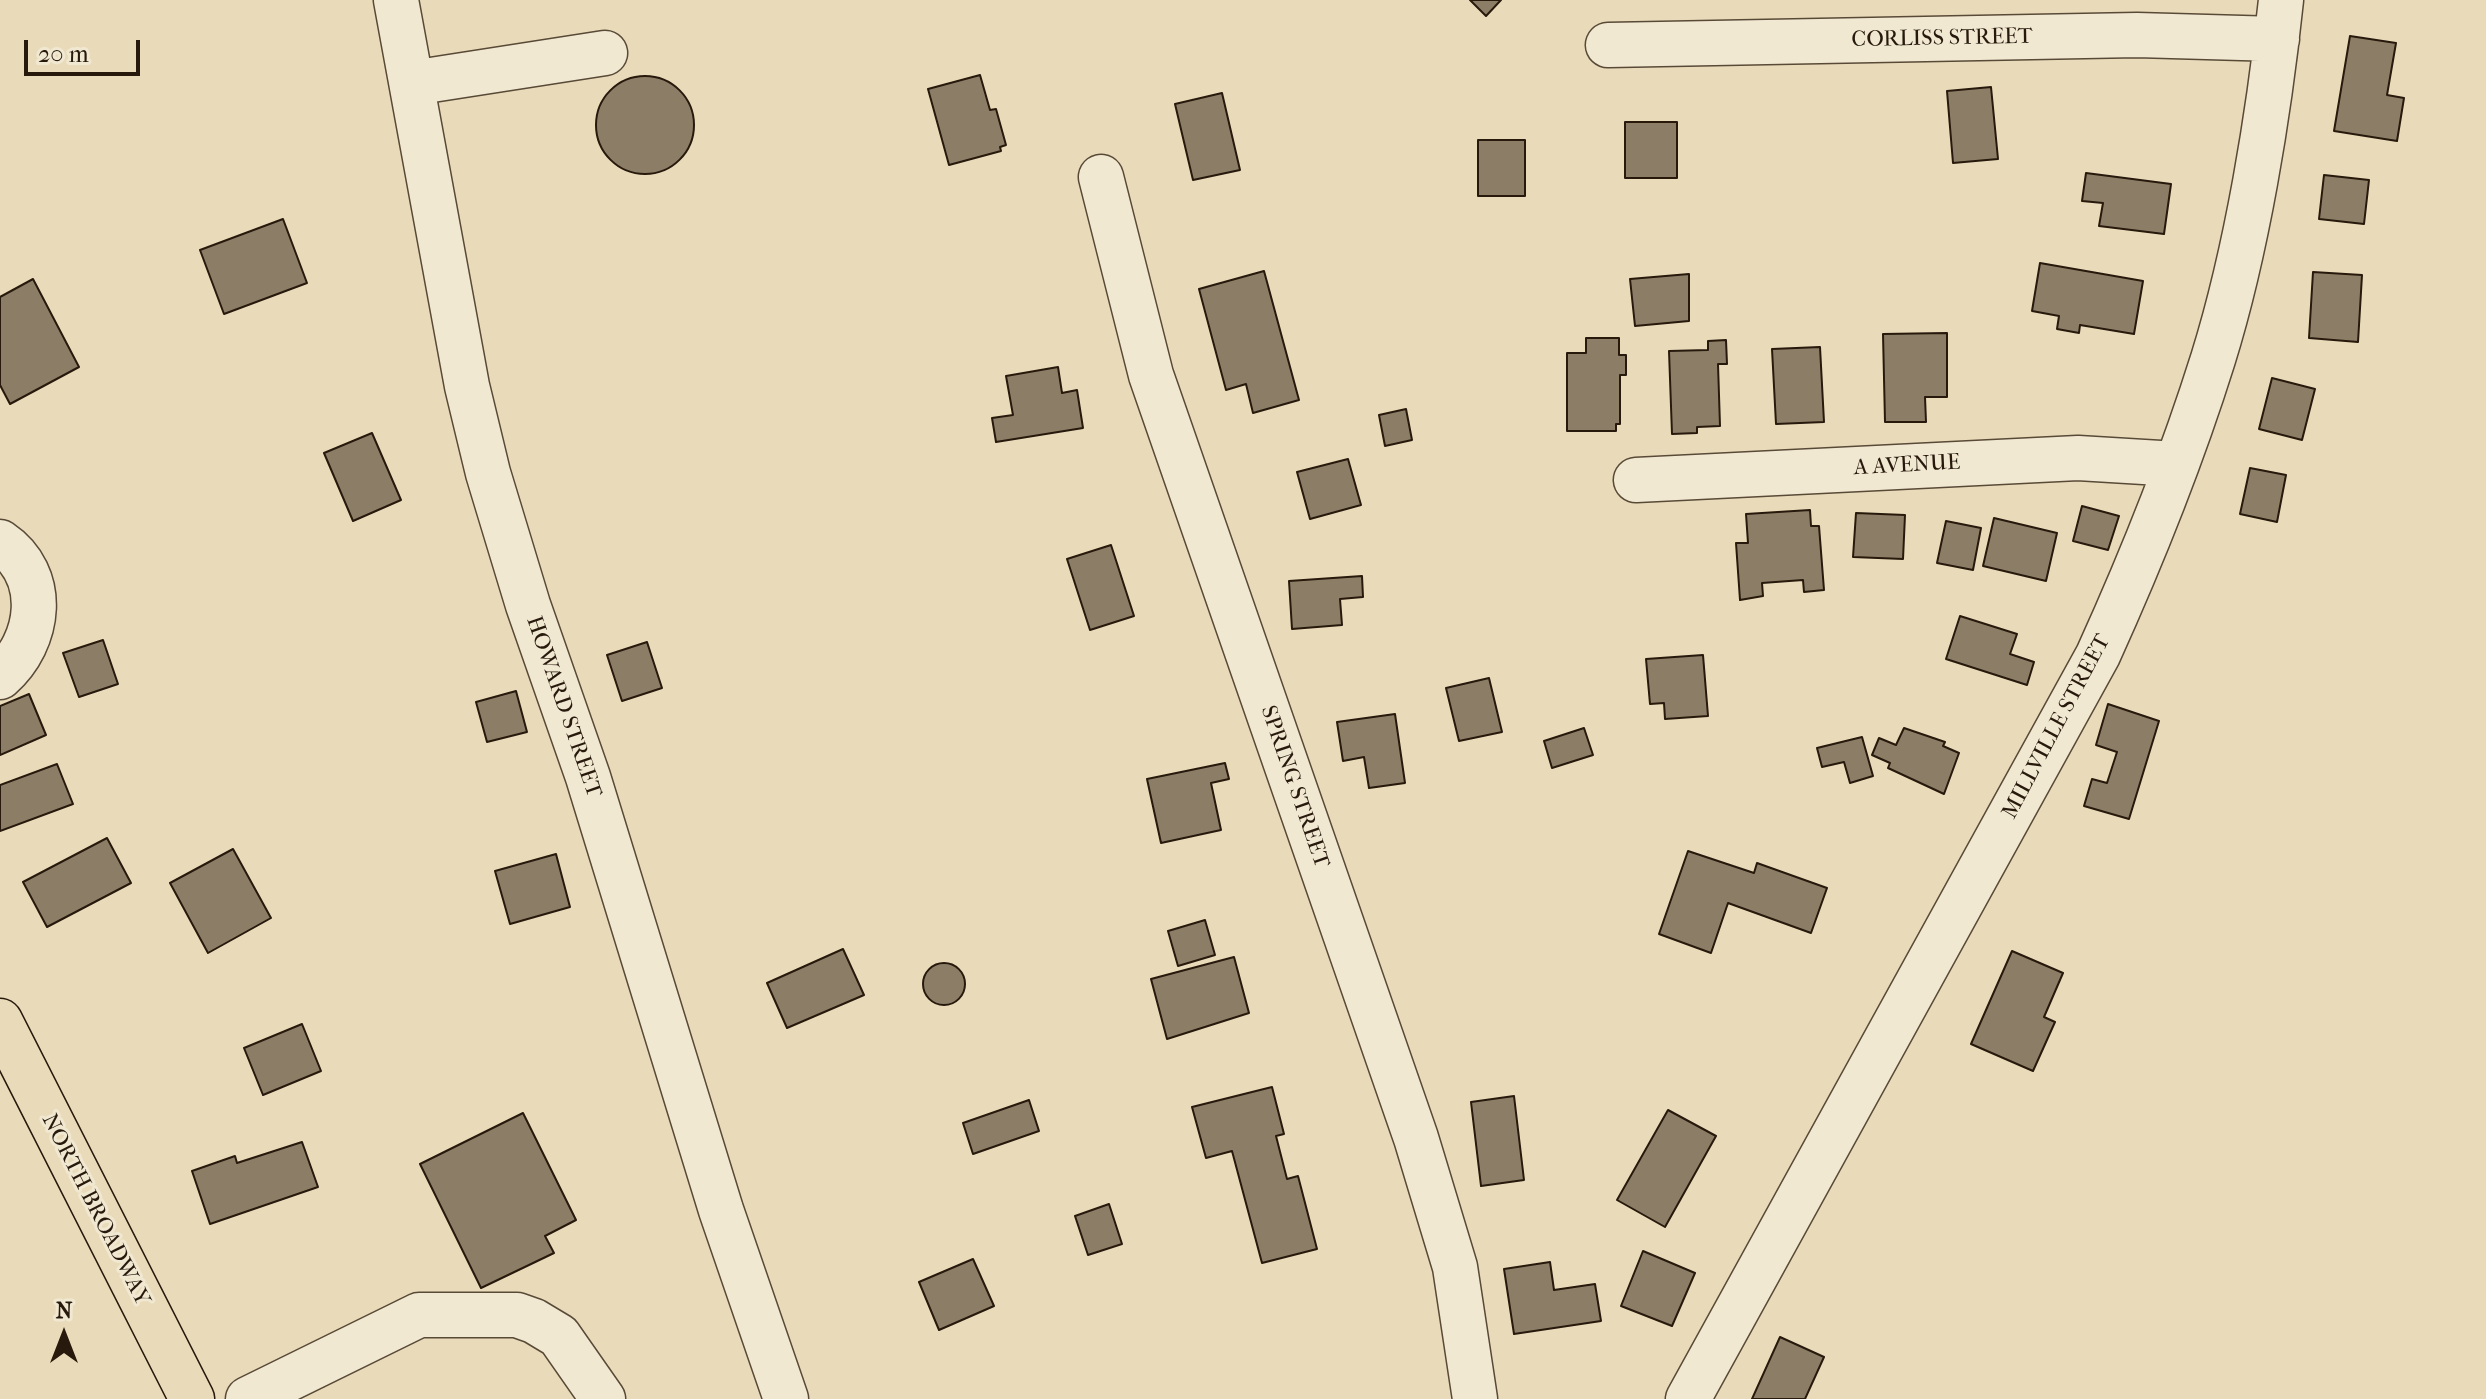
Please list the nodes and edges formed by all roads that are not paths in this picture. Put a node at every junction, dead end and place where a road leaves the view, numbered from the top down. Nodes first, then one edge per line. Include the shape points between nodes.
1 (396, 0) edge
2 (2279, 19) edge
3 (1608, 45) dead end
4 (605, 53) dead end
5 (412, 83) junction
6 (1101, 177) dead end
7 (2177, 464) junction
8 (1636, 480) dead end
9 (0, 542) edge
10 (0, 677) edge
11 (0, 1021) edge
12 (11, 1071) edge
13 (192, 1399) edge
14 (248, 1399) edge
15 (603, 1399) edge
16 (786, 1399) edge
17 (1475, 1399) edge
18 (1688, 1399) edge

1 - 5 street, HOWARD STREET
2 - 3 street, CORLISS STREET via 2137,35
2 - 7 street, MILLVILLE STREET via 2245,225 2214,357
4 - 5 street
5 - 16 street, HOWARD STREET via 488,473 725,1224
6 - 17 street, SPRING STREET via 1151,375 1416,1138 1455,1267
7 - 8 street, A AVENUE via 2078,458
7 - 18 street, MILLVILLE STREET via 2154,532 2098,655
9 - 10 street via 25,566 35,603 33,627
11 - 12 main road, NORTH BROADWAY
12 - 13 main road, NORTH BROADWAY
14 - 15 street via 419,1315 517,1315 534,1321 559,1336

